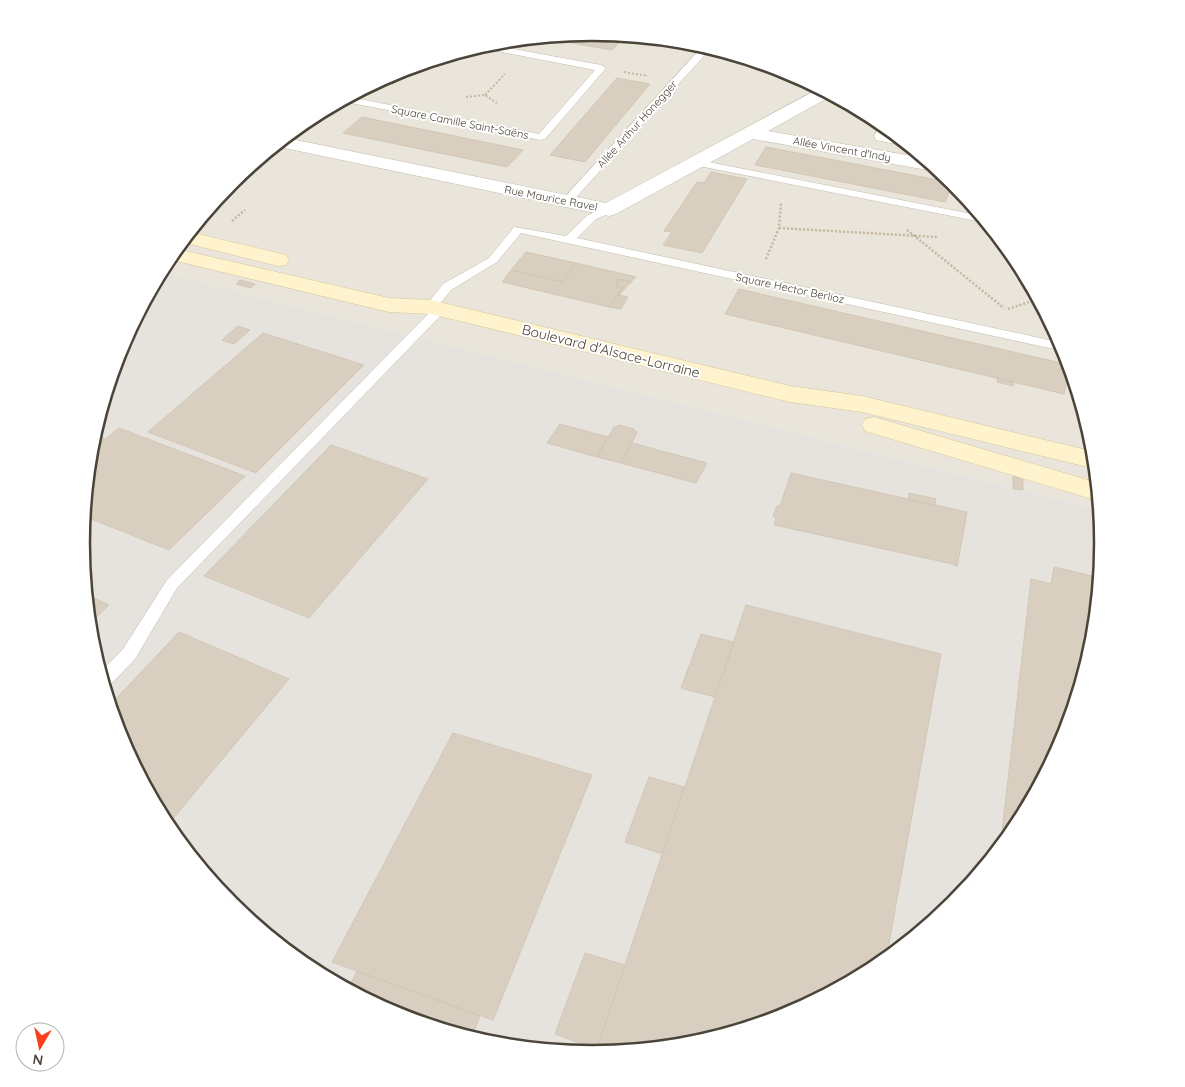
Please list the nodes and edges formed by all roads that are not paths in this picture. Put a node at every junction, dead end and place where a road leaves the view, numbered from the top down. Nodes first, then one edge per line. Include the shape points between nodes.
1 (502, 50) edge
2 (701, 53) edge
3 (820, 96) edge
4 (354, 102) edge
5 (750, 134) junction
6 (289, 144) edge
7 (698, 163) junction
8 (920, 163) edge
9 (566, 202) junction
10 (608, 210) junction
11 (975, 218) edge
12 (193, 239) edge
13 (569, 240) junction
14 (188, 246) edge
15 (181, 256) edge
16 (327, 272) junction
17 (436, 308) junction
18 (1054, 344) edge
19 (790, 394) junction
20 (1087, 459) edge
21 (1091, 490) edge
22 (108, 676) edge

1 - 4 lane, Square Camille Saint-Saëns via 601,68 541,137
2 - 9 lane, Allée Arthur Honegger
3 - 5 street, Rue Maurice Ravel
5 - 7 street, Rue Maurice Ravel
5 - 8 street, Allée Vincent d'Indy
6 - 9 street, Rue Maurice Ravel
7 - 10 street, Rue Maurice Ravel
7 - 11 lane
9 - 10 street, Rue Maurice Ravel
10 - 13 lane via 592,217
12 - 16 main road, Boulevard d'Alsace-Lorraine
13 - 17 lane, Square Hector Berlioz via 518,229 493,260 447,287
13 - 18 lane, Square Hector Berlioz
14 - 16 main road via 305,274
15 - 17 main road, Boulevard d'Alsace-Lorraine via 389,305
16 - 17 main road, Boulevard d'Alsace-Lorraine via 405,291
17 - 19 main road, Boulevard d'Alsace-Lorraine
17 - 22 lane via 172,584 129,654
19 - 20 main road, Boulevard d'Alsace-Lorraine via 862,404
19 - 21 main road, Boulevard d'Alsace-Lorraine via 858,420

